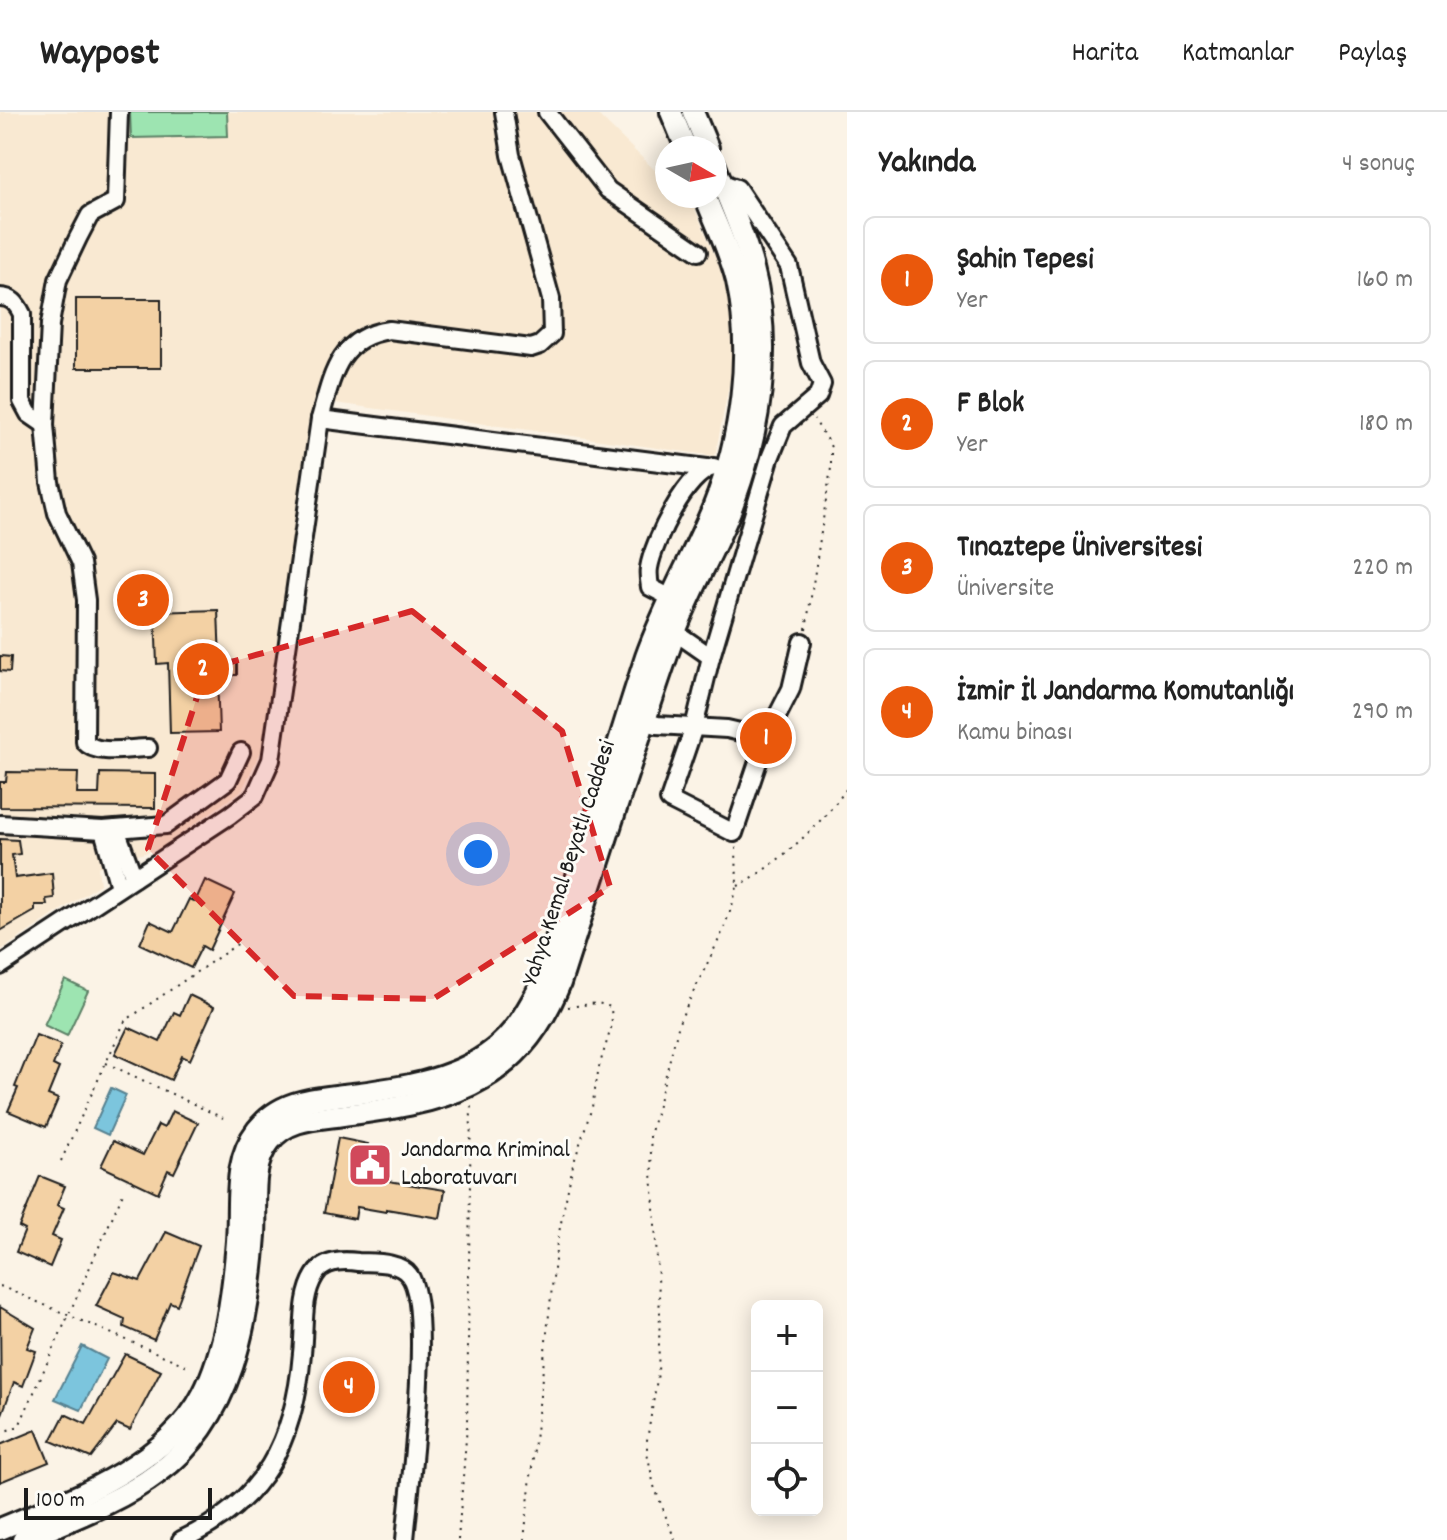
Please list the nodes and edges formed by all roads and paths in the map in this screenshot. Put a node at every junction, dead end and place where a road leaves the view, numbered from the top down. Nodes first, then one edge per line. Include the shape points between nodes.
1 (119, 112) edge
2 (504, 112) edge
3 (547, 112) edge
4 (671, 112) edge
5 (693, 112) edge
6 (681, 136) edge
7 (703, 136) edge
8 (727, 181) edge
9 (727, 198) edge
10 (710, 208) edge
11 (698, 252) dead end
12 (0, 297) edge
13 (808, 404) junction
14 (320, 419) junction
15 (45, 425) junction
16 (717, 466) junction
17 (679, 602) junction
18 (675, 632) junction
19 (802, 642) joint
20 (711, 657) junction
21 (644, 721) junction
22 (694, 727) junction
23 (766, 738) junction
24 (148, 748) dead end
25 (241, 752) dead end
26 (624, 753) junction
27 (847, 788) edge
28 (0, 824) edge
29 (110, 829) junction
30 (734, 833) junction
31 (134, 878) junction
32 (119, 887) junction
33 (737, 887) junction
34 (239, 943) dead end
35 (0, 966) edge
36 (562, 1011) dead end
37 (105, 1062) junction
38 (480, 1081) junction
39 (223, 1118) dead end
40 (61, 1161) dead end
41 (123, 1193) dead end
42 (0, 1286) edge
43 (70, 1315) junction
44 (190, 1367) dead end
45 (0, 1433) edge
46 (0, 1529) edge
47 (23, 1540) edge
48 (181, 1540) edge
49 (405, 1540) edge
50 (458, 1540) edge
51 (524, 1540) edge
52 (675, 1540) edge

1 - 15 street via 116,201 90,215 58,280 50,324
2 - 14 street via 551,299 552,334 531,348 389,330 370,333 347,350
3 - 11 street via 608,190
4 - 6 main road
5 - 7 main road
8 - 13 street via 737,188 789,266 811,363 822,384
9 - 17 main road, Yahya Kemal Beyatlı Caddesi via 759,294 761,391 737,494
10 - 16 main road, Yahya Kemal Beyatlı Caddesi via 732,262 743,321 741,396
12 - 15 street via 17,304 22,314 22,401
13 - 19 path via 831,447 831,468
13 - 20 street via 783,426 770,458
14 - 16 street
14 - 31 street via 267,776 243,806
15 - 24 street via 52,495 84,575 85,742 99,749
16 - 17 main road, Yahya Kemal Beyatlı Caddesi via 713,507
16 - 17 street via 689,486 652,553 650,587
17 - 18 main road, Yahya Kemal Beyatlı Caddesi
17 - 26 main road, Yahya Kemal Beyatlı Caddesi via 647,655
18 - 20 street
18 - 21 main road, Yahya Kemal Beyatlı Caddesi
19 - 23 street via 791,689
20 - 22 street
21 - 22 street
21 - 26 main road, Yahya Kemal Beyatlı Caddesi
22 - 23 street
22 - 30 street via 669,800
23 - 30 street
25 - 29 street via 228,780 166,825
26 - 38 main road, Yahya Kemal Beyatlı Caddesi via 552,1001 520,1051
26 - 46 main road, Yahya Kemal Beyatlı Caddesi via 543,977 518,1024 495,1049 455,1071 397,1087 311,1098 266,1119 250,1141 240,1169 233,1279 219,1349 202,1397 175,1433 139,1462
27 - 33 path via 773,863
28 - 29 street
29 - 31 street
29 - 32 street
30 - 33 path
31 - 32 street
32 - 35 street
33 - 52 path via 722,933 680,1020 650,1136 660,1313 647,1452
34 - 37 path via 125,1021
36 - 51 path via 598,1003 611,1007 612,1025 557,1242
37 - 39 path
37 - 40 path
38 - 47 main road, Yahya Kemal Beyatlı Caddesi via 404,1105 304,1119 270,1141 256,1180 254,1247 241,1332 223,1394 207,1423 156,1475
38 - 50 path via 471,1100 469,1124 467,1426
41 - 43 path
42 - 43 path
43 - 44 path
43 - 45 path via 19,1426
48 - 49 street via 221,1520 269,1468 296,1403 310,1285 316,1272 342,1260 396,1266 408,1273 418,1296 419,1371

